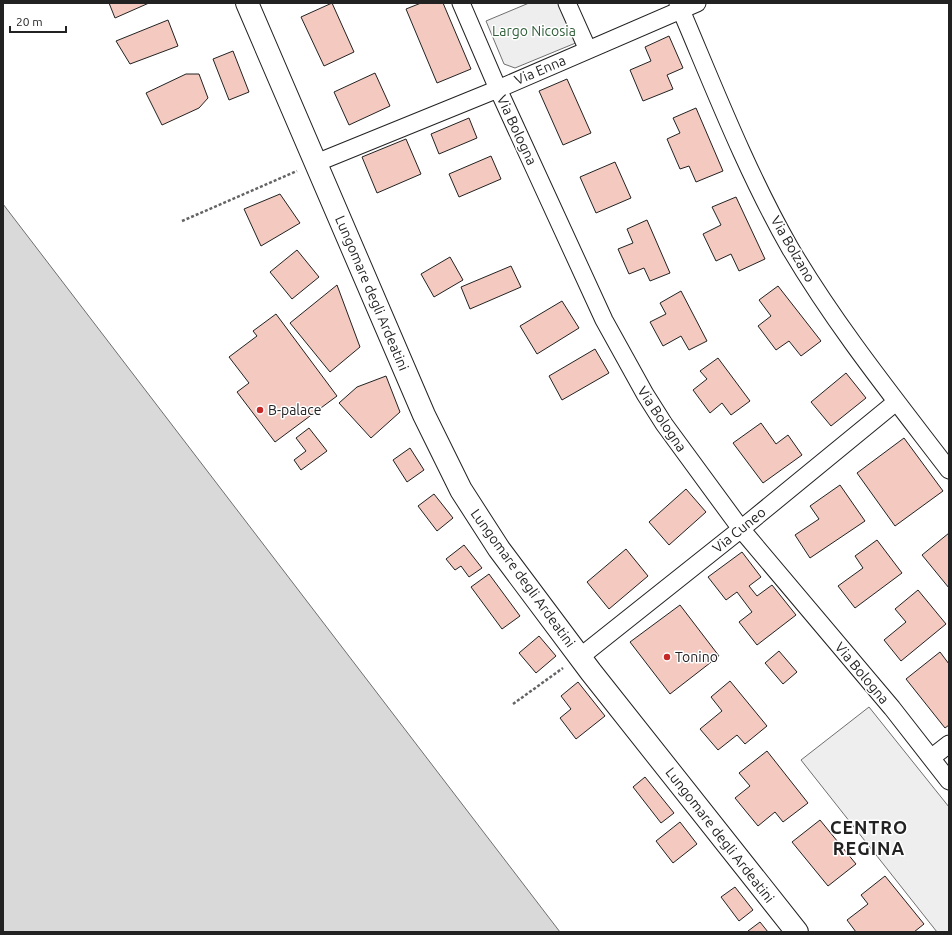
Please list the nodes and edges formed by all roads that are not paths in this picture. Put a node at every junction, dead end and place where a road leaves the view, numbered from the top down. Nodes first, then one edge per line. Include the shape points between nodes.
1 (247, 3) edge
2 (462, 3) edge
3 (567, 3) edge
4 (696, 3) edge
5 (680, 6) edge
6 (588, 50) junction
7 (498, 89) junction
8 (316, 163) junction
9 (896, 402) junction
10 (949, 470) edge
11 (741, 529) junction
12 (580, 656) junction
13 (949, 744) edge
14 (931, 758) junction
15 (949, 781) edge
16 (797, 932) edge

1 - 8 main road, Lungomare degli Ardeatini
2 - 7 street, Via Bologna
3 - 6 street
4 - 5 street, Via Enna
5 - 6 street, Via Enna
5 - 9 street, Via Bolzano via 757,183 790,247 824,301
6 - 7 street, Via Enna
7 - 8 street, Via Enna
7 - 11 street, Via Bologna via 622,354 664,424
8 - 12 main road, Lungomare degli Ardeatini via 429,428 461,490 490,537
9 - 10 street, Via Bolzano
9 - 11 street, Via Cuneo
11 - 12 street, Via Cuneo
11 - 14 street, Via Bologna
12 - 16 main road, Lungomare degli Ardeatini
13 - 14 street
14 - 15 street, Via Bologna

